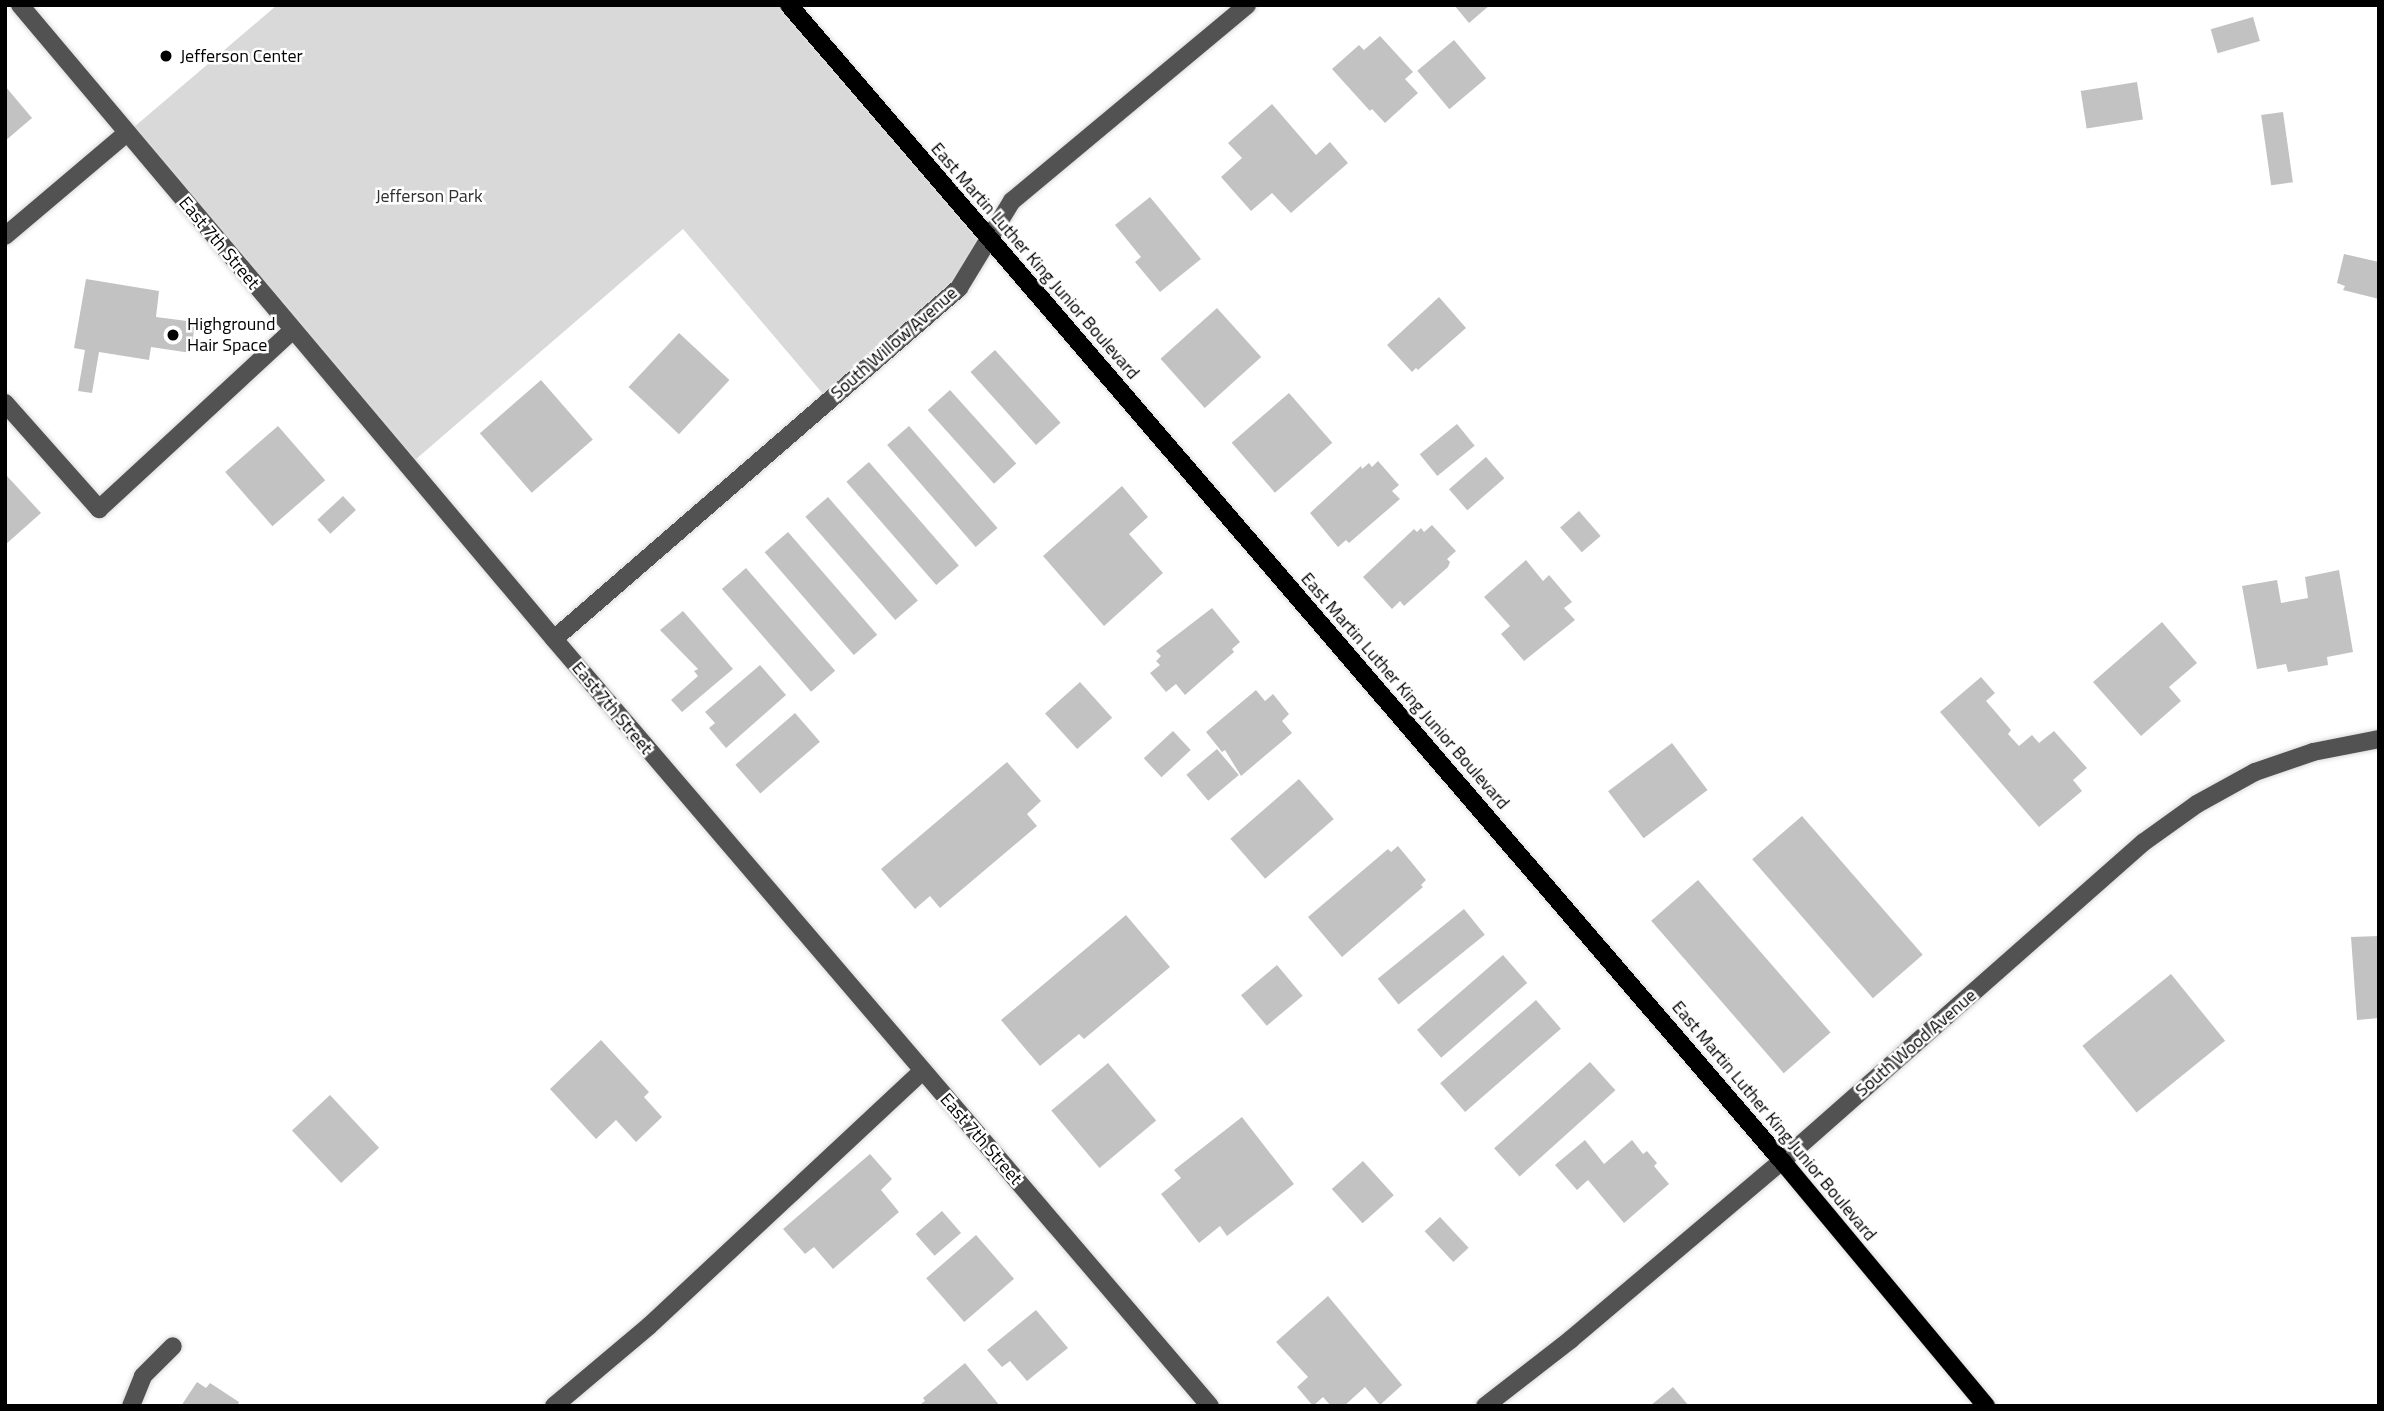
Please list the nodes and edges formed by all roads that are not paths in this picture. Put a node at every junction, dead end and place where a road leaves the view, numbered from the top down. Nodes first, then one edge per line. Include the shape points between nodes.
1 (20, 5) edge
2 (789, 5) edge
3 (1247, 5) edge
4 (127, 133) junction
5 (5, 236) edge
6 (988, 240) junction
7 (293, 330) junction
8 (5, 403) edge
9 (554, 639) junction
10 (2379, 739) edge
11 (922, 1071) junction
12 (1782, 1161) junction
13 (173, 1346) dead end
14 (131, 1406) edge
15 (554, 1406) edge
16 (1210, 1406) edge
17 (1485, 1406) edge
18 (1986, 1406) edge

1 - 4 street, East 7th Street
2 - 6 main road, East Martin Luther King Junior Boulevard
3 - 6 street, South Willow Avenue via 1012,201
4 - 5 street
4 - 7 street, East 7th Street
6 - 9 street, South Willow Avenue via 959,288
6 - 12 main road, East Martin Luther King Junior Boulevard
7 - 8 street via 99,509
7 - 9 street, East 7th Street
9 - 11 street, East 7th Street
10 - 12 street, South Wood Avenue via 2312,752 2255,772 2197,804 2144,842
11 - 15 street via 649,1326
11 - 16 street, East 7th Street
12 - 17 street, South Wood Avenue
12 - 18 main road, East Martin Luther King Junior Boulevard
13 - 14 street via 143,1376

